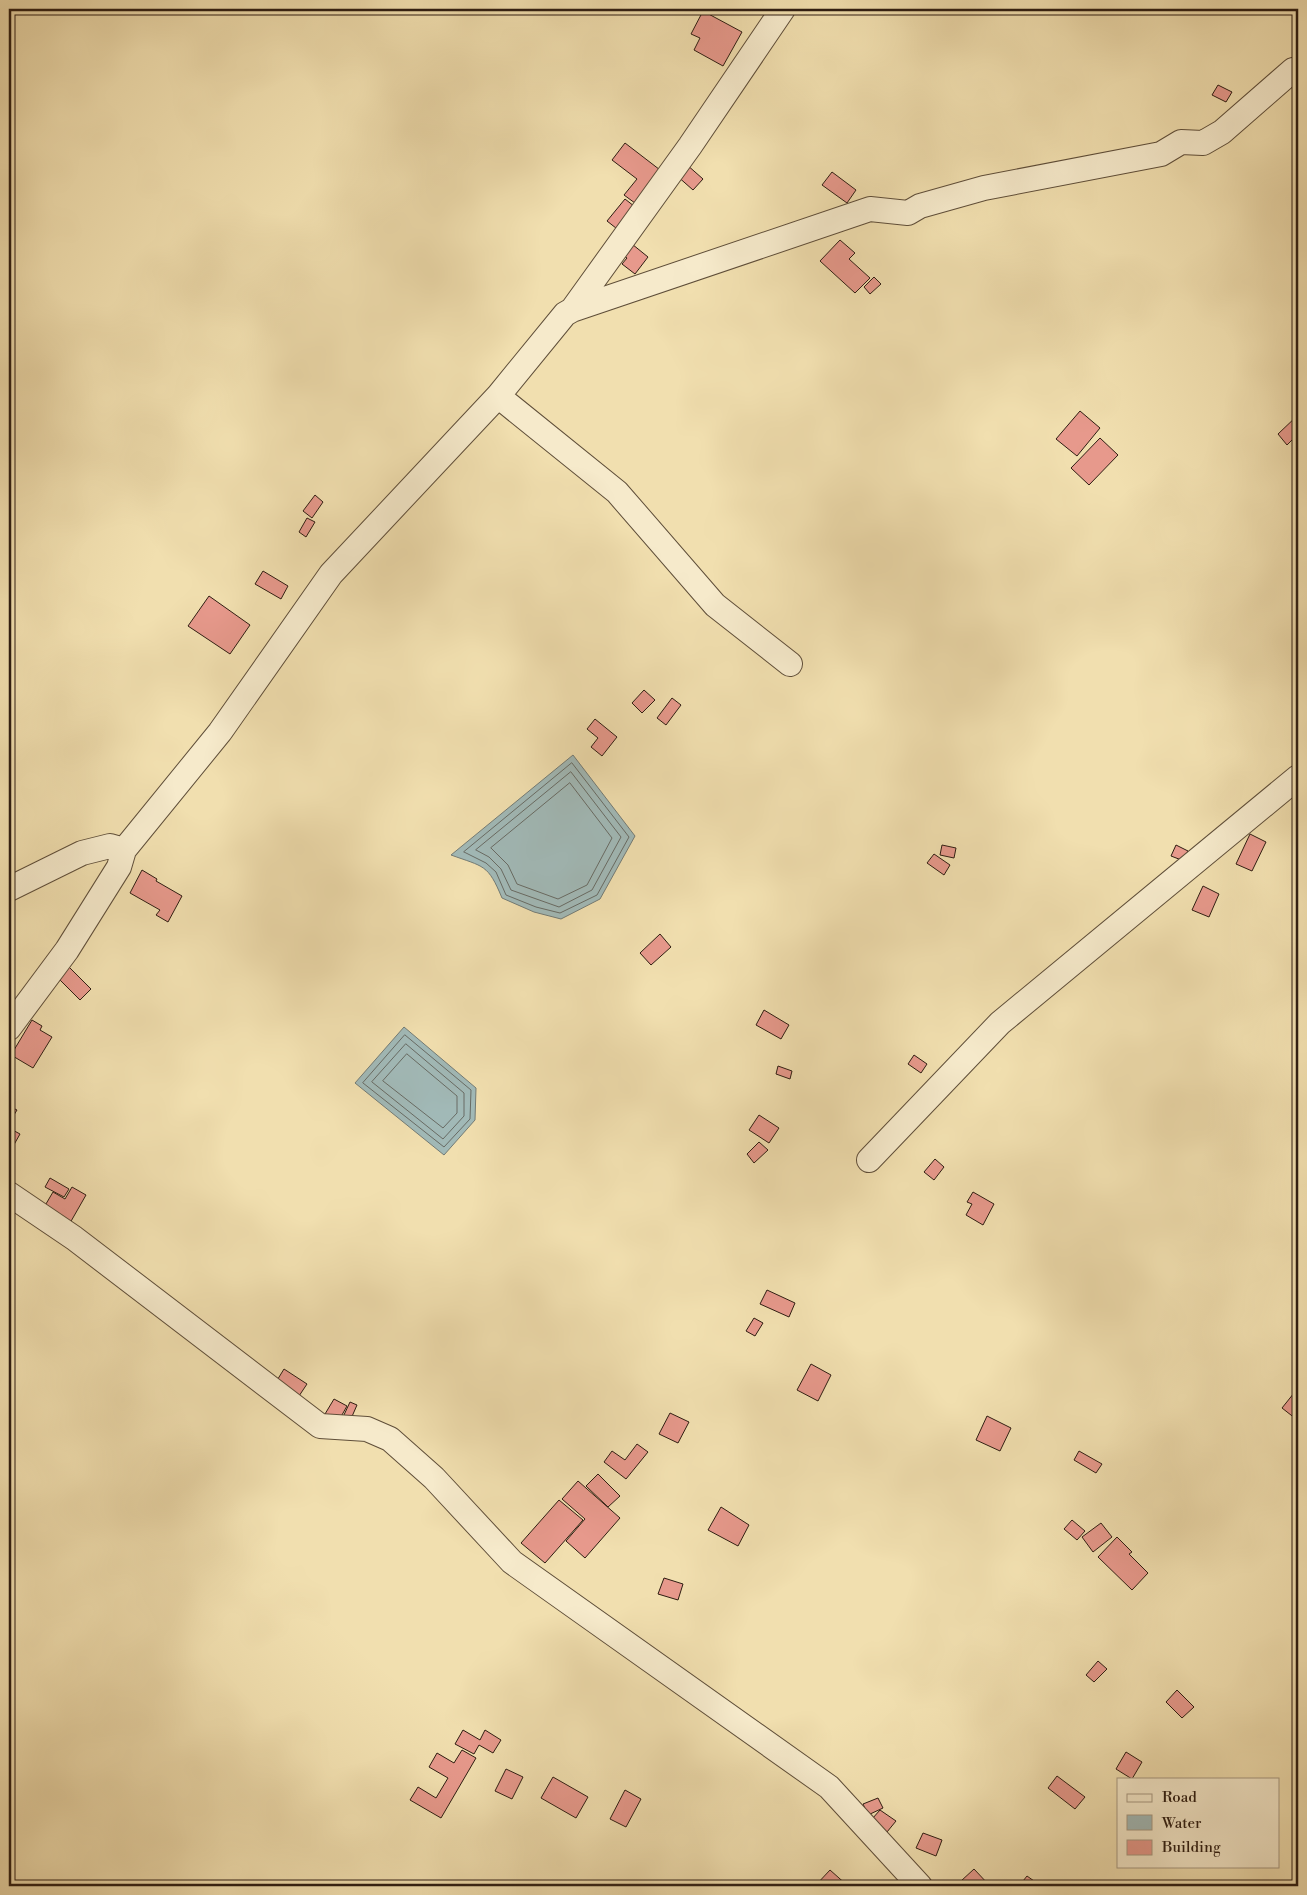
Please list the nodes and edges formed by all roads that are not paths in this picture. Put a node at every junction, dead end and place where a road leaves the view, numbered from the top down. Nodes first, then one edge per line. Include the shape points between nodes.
1 (783, 9) edge
2 (1298, 69) edge
3 (572, 310) junction
4 (498, 396) junction
5 (790, 664) dead end
6 (1298, 777) edge
7 (124, 850) junction
8 (9, 889) edge
9 (9, 1028) edge
10 (869, 1160) dead end
11 (9, 1194) edge
12 (920, 1886) edge

1 - 3 street
2 - 3 street via 1222,132 1203,143 1181,142 1161,154 984,188 920,206 908,213 870,209
3 - 4 street via 564,314
4 - 5 street via 616,492 715,605
4 - 7 street via 331,574 220,732
6 - 10 street via 1000,1023
7 - 8 street via 110,846 82,853
7 - 9 street via 119,866 67,950
11 - 12 street via 82,1244 320,1426 367,1429 390,1439 434,1478 512,1562 829,1787

